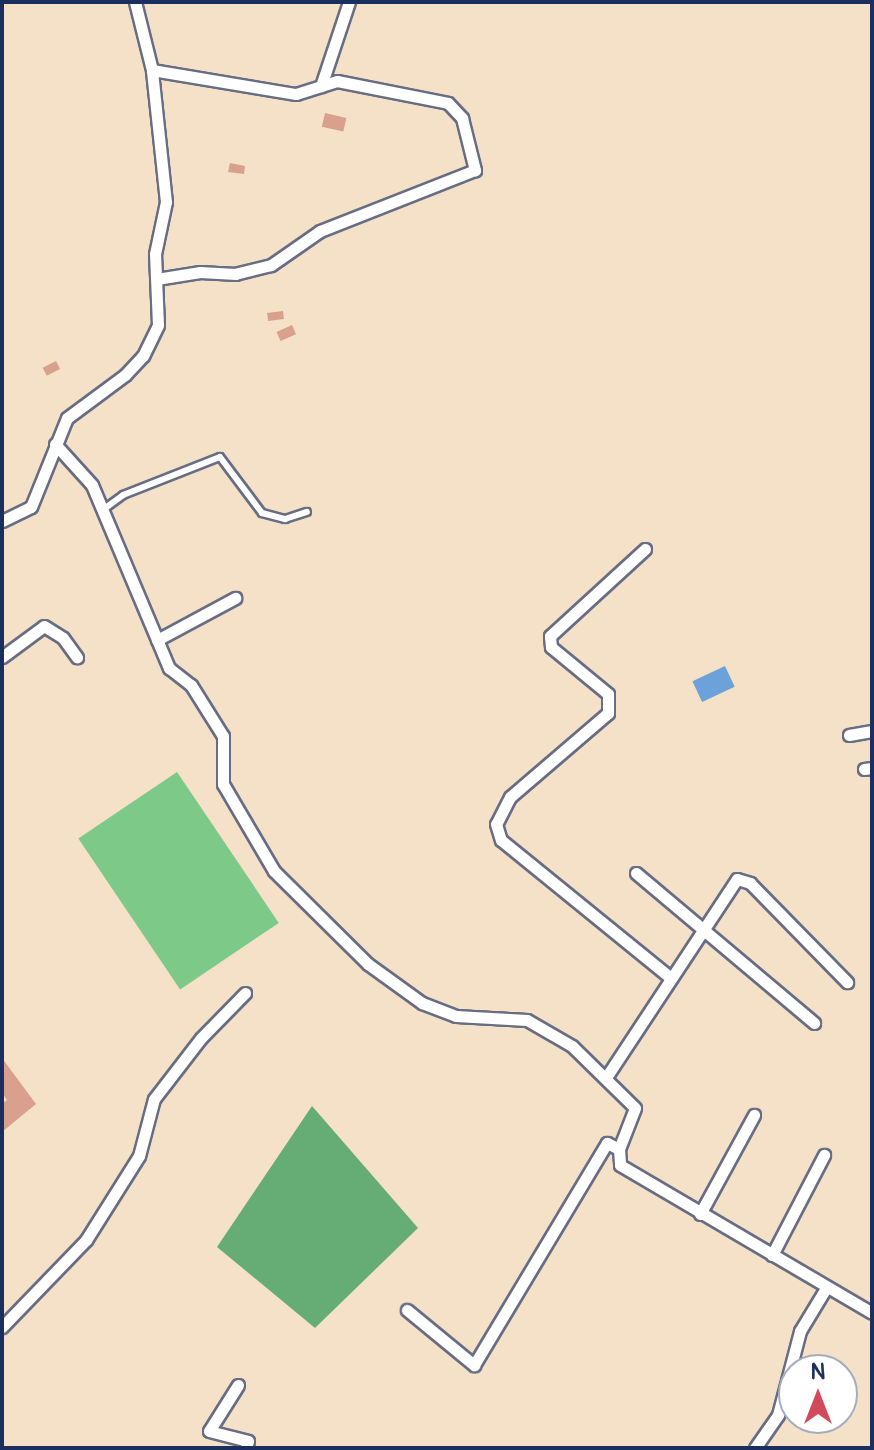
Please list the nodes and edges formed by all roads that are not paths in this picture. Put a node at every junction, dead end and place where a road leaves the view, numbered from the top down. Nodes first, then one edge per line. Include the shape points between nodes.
1 (135, 2) edge
2 (349, 2) edge
3 (152, 70) junction
4 (321, 86) junction
5 (157, 279) junction
6 (55, 444) junction
7 (104, 509) junction
8 (307, 512) dead end
9 (2, 521) edge
10 (645, 549) dead end
11 (235, 598) dead end
12 (157, 640) junction
13 (2, 657) edge
14 (77, 657) dead end
15 (872, 731) edge
16 (849, 735) dead end
17 (636, 873) dead end
18 (703, 929) junction
19 (671, 978) junction
20 (847, 982) dead end
21 (245, 993) dead end
22 (814, 1023) dead end
23 (607, 1076) junction
24 (754, 1115) dead end
25 (619, 1149) junction
26 (824, 1155) dead end
27 (700, 1214) junction
28 (772, 1255) junction
29 (826, 1288) junction
30 (407, 1310) dead end
31 (872, 1313) edge
32 (2, 1327) edge
33 (238, 1385) dead end
34 (246, 1448) edge
35 (755, 1448) edge

1 - 3 street
2 - 4 street
3 - 4 street via 296,94
3 - 5 street via 166,202 156,237
4 - 5 street via 337,81 448,103 462,118 475,170 344,220 271,265 236,274 200,272
5 - 6 street via 158,325 143,356 67,418
6 - 7 street via 92,485
6 - 9 street via 31,507
7 - 8 lane via 123,495 220,457 262,513 285,519
7 - 12 street
10 - 19 street via 550,636 551,647 608,694 608,713 510,797 496,824 501,840
11 - 12 street
12 - 23 street via 169,668 191,685 223,736 223,784 266,860 368,964 440,1012 527,1020 572,1046
13 - 14 street via 44,626 63,638
15 - 16 street
17 - 18 street
18 - 19 street
18 - 20 street via 741,878
18 - 22 street
19 - 23 street
21 - 32 street via 201,1038 154,1099 139,1156 86,1240
23 - 25 street via 635,1108
24 - 27 street
25 - 27 street via 620,1165
25 - 30 street via 607,1143 474,1365
26 - 28 street
27 - 28 street
28 - 29 street
29 - 31 street
29 - 35 street via 800,1331 778,1415
33 - 34 street via 209,1431 248,1441

